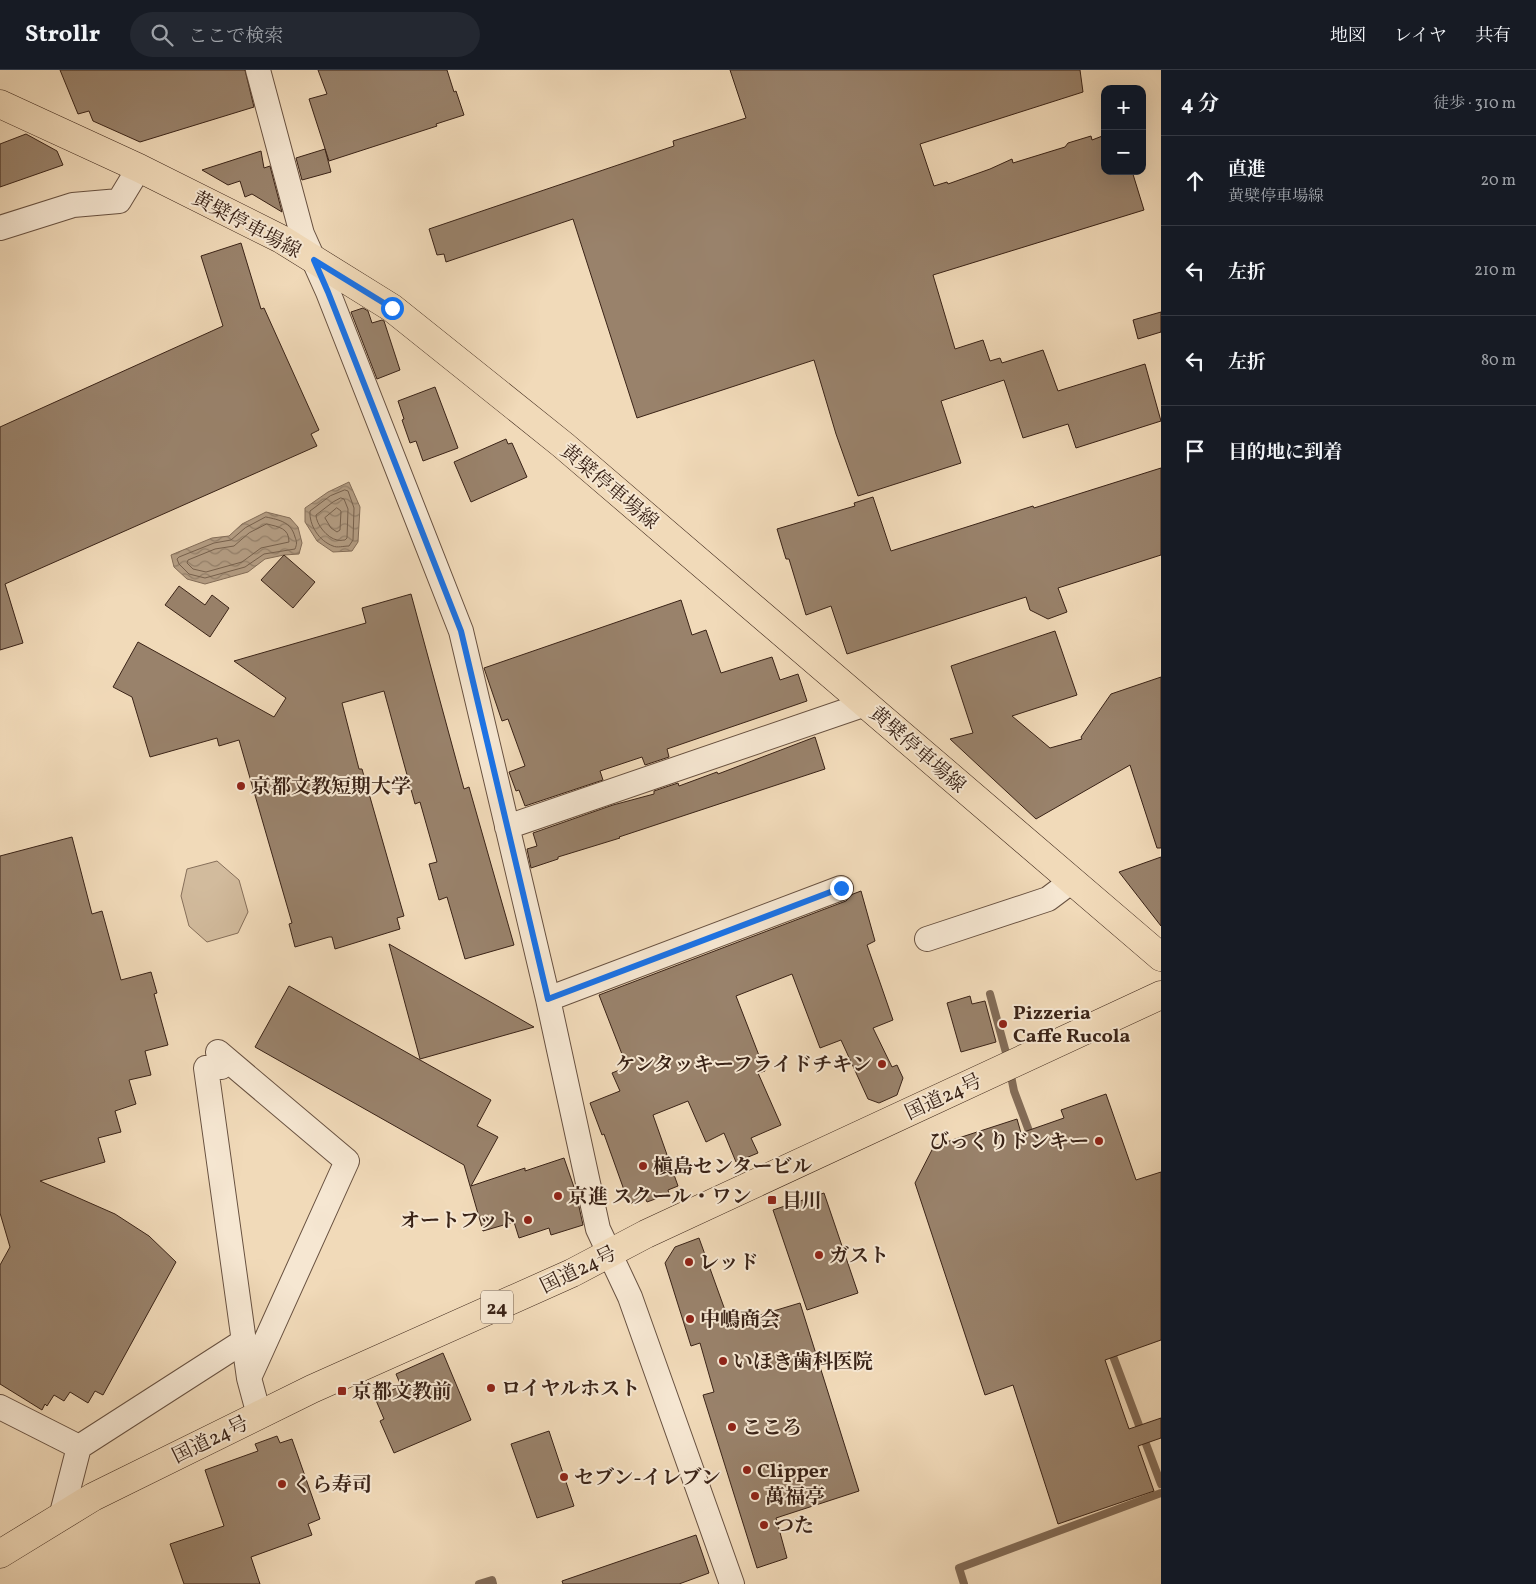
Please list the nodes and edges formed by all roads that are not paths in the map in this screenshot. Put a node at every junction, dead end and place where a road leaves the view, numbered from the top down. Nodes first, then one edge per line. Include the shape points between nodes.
1 (258, 70) edge
2 (0, 104) edge
3 (139, 168) junction
4 (0, 228) edge
5 (314, 260) junction
6 (866, 704) junction
7 (508, 827) junction
8 (1072, 881) junction
9 (841, 888) dead end
10 (927, 939) dead end
11 (1161, 957) edge
12 (1161, 995) edge
13 (548, 999) junction
14 (610, 1254) junction
15 (244, 1341) junction
16 (249, 1378) junction
17 (0, 1407) edge
18 (259, 1415) junction
19 (79, 1447) junction
20 (61, 1516) junction
21 (0, 1554) edge
22 (732, 1584) edge

1 - 5 street via 302,234
2 - 3 main road, 黄檗停車場線
3 - 4 street via 118,201 73,205
3 - 5 main road, 黄檗停車場線 via 281,239
5 - 6 main road, 黄檗停車場線 via 392,308 469,368
5 - 7 street via 461,631
6 - 7 street
6 - 8 main road, 黄檗停車場線
7 - 13 street
8 - 10 street via 1048,899
8 - 11 main road, 黄檗停車場線
9 - 13 street
12 - 14 main road, 国道24号 / 24 via 646,1234
13 - 14 street via 598,1229
14 - 18 main road, 国道24号 / 24
14 - 22 street via 630,1297
15 - 16 street
15 - 16 street via 206,1068 221,1067 218,1052 347,1161
15 - 19 street
16 - 18 street
17 - 19 street
18 - 20 main road, 国道24号 / 24 via 92,1496
19 - 20 street
20 - 21 main road, 国道24号 / 24

